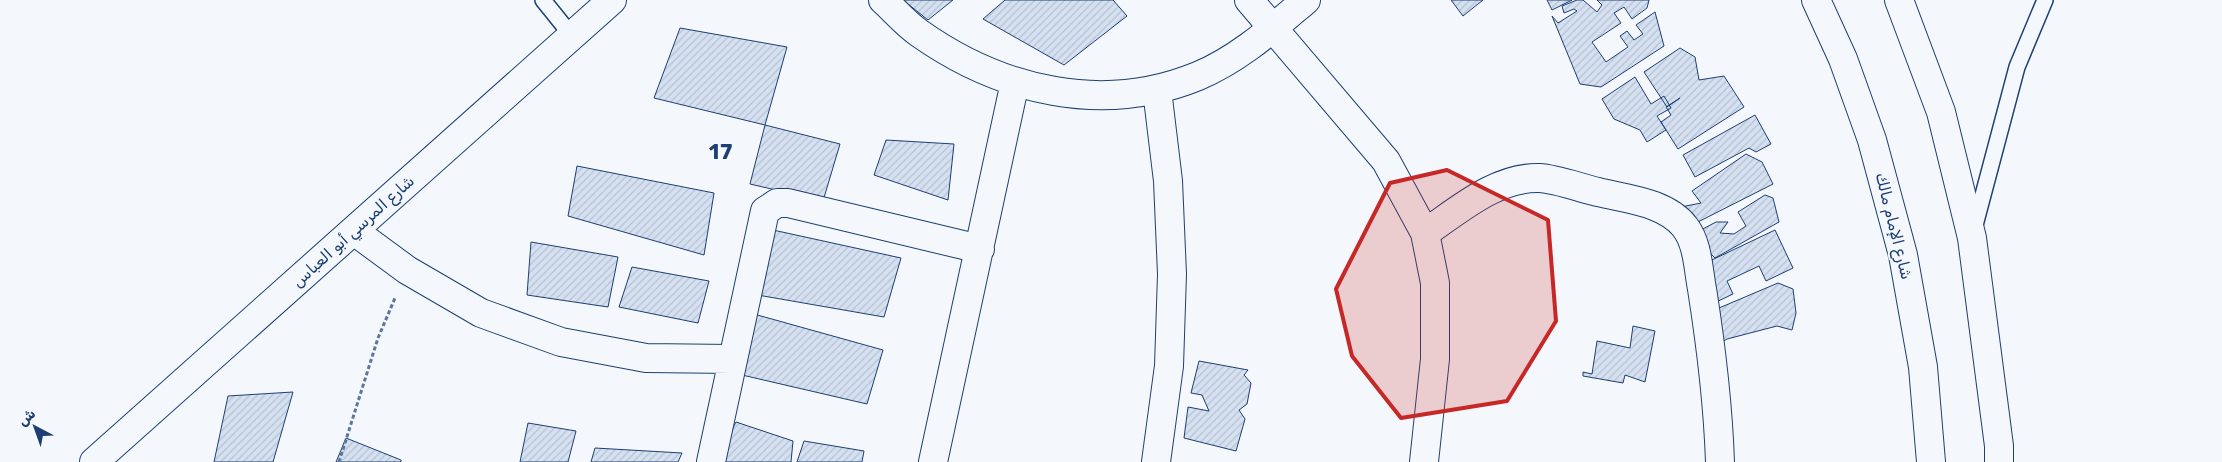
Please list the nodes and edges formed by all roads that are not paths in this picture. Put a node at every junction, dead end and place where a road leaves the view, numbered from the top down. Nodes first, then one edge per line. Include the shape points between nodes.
1 (542, 0) edge
2 (612, 0) edge
3 (883, 0) edge
4 (1249, 0) edge
5 (1306, 0) edge
6 (1816, 0) edge
7 (1899, 0) edge
8 (2045, 0) edge
9 (1273, 28) junction
10 (572, 36) junction
11 (1016, 82) junction
12 (1157, 90) junction
13 (354, 231) junction
14 (1425, 233) junction
15 (1972, 238) junction
16 (980, 249) junction
17 (732, 359) junction
18 (1161, 461) edge
19 (94, 462) edge
20 (711, 462) edge
21 (933, 462) edge
22 (1424, 462) edge
23 (1720, 462) edge
24 (1931, 462) edge
25 (1999, 462) edge

1 - 10 lane
2 - 10 street, شارع المرسي أبو العباس
3 - 11 street via 918,32 964,62
4 - 9 street
5 - 9 street
6 - 24 street, شارع الإمام مالك via 1843,59 1872,140 1903,255 1923,367
7 - 15 street via 1941,112
8 - 15 lane via 2017,66
9 - 12 street via 1238,55 1199,76
9 - 14 street via 1386,161
10 - 13 street, شارع المرسي أبو العباس
11 - 12 street via 1062,94 1110,96
11 - 16 street
12 - 18 street via 1168,181 1172,274
13 - 17 street via 407,270 481,312 561,342 646,358
13 - 19 street, شارع المرسي أبو العباس
14 - 22 street via 1435,283 1435,359
14 - 23 street via 1482,195 1520,179 1541,178 1648,204 1668,212 1685,227 1695,246 1709,333
15 - 25 street
16 - 17 street via 777,203 765,211
16 - 21 street
17 - 20 street

